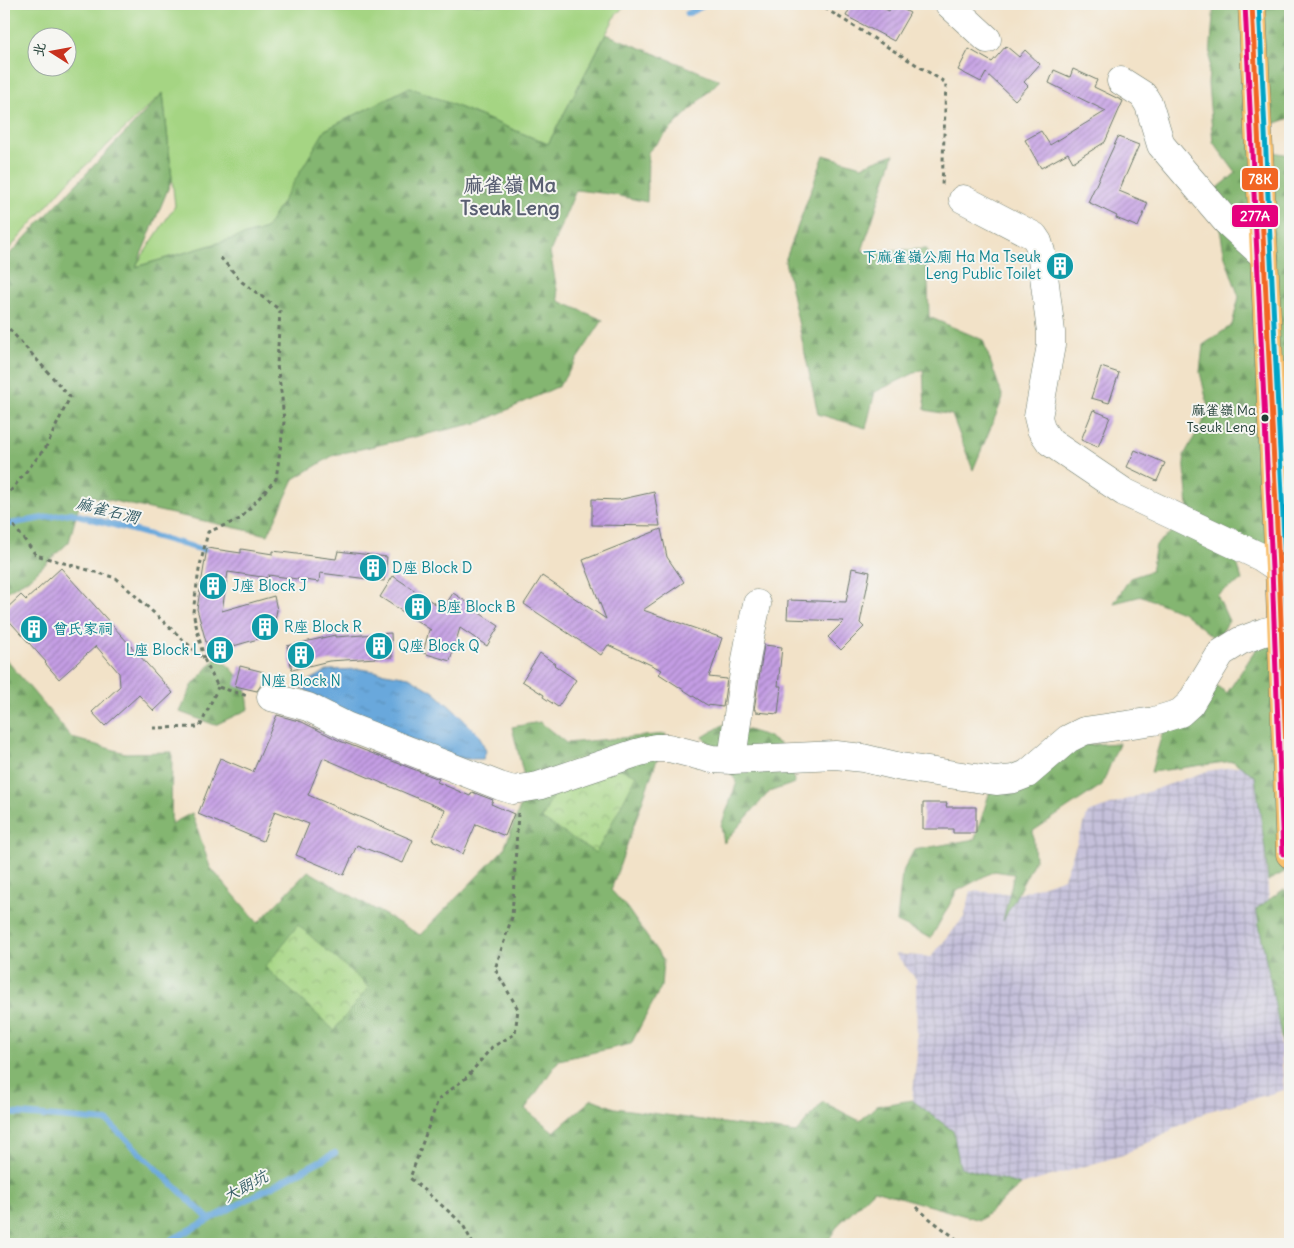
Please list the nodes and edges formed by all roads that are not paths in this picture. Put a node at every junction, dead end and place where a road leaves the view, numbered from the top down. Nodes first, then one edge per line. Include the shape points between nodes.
1 (949, 4) edge
2 (1252, 4) edge
3 (987, 39) dead end
4 (1121, 81) dead end
5 (963, 199) road end
6 (1264, 256) junction
7 (1279, 569) junction
8 (757, 604) dead end
9 (1286, 622) edge
10 (272, 697) road end
11 (732, 760) junction
12 (1290, 854) edge

1 - 3 street
2 - 6 main road
4 - 6 street via 1143,95 1161,145 1226,221
5 - 7 street via 1034,236 1038,242 1051,332 1038,417 1050,442 1124,492 1261,557
6 - 7 main road
7 - 9 main road
8 - 11 street
9 - 11 street via 1240,641 1221,653 1190,704 1180,713 1154,721 1084,731 1068,739 1027,774 1014,779 996,781 836,755
9 - 12 main road
10 - 11 street via 308,707 346,726 512,790 538,786 655,748

